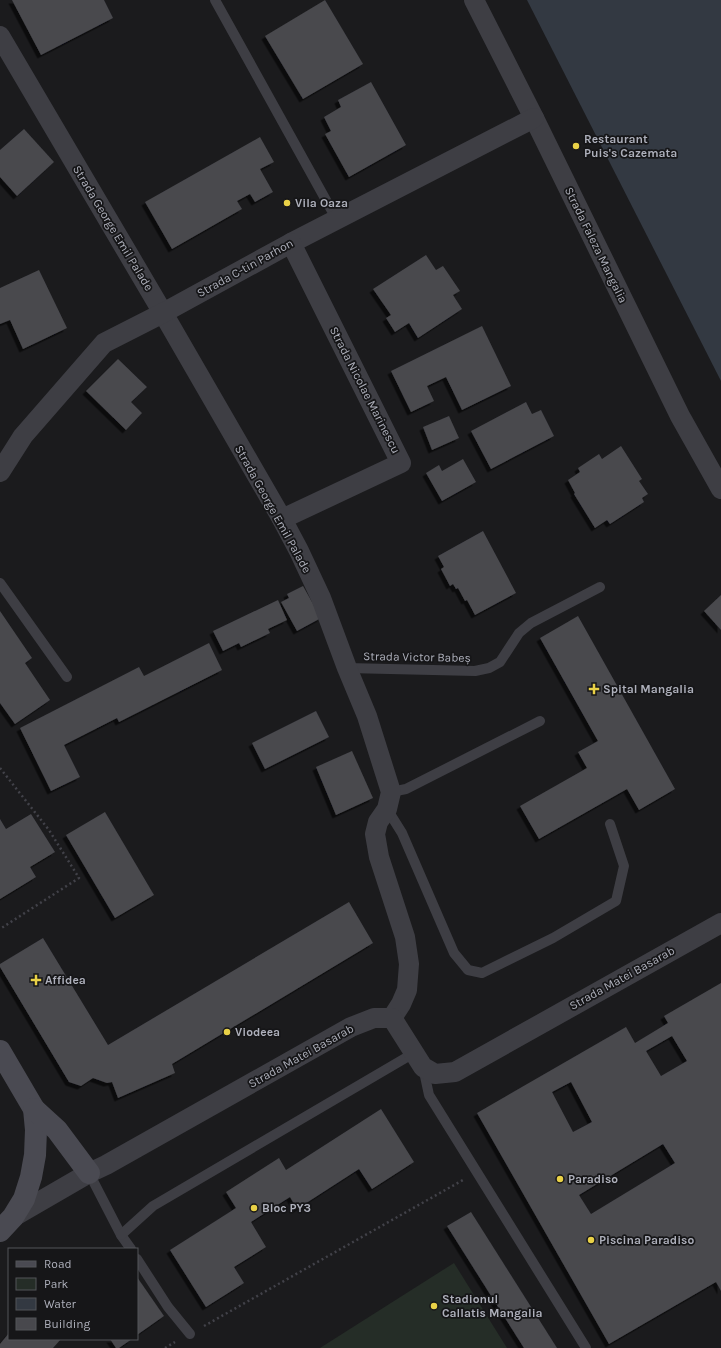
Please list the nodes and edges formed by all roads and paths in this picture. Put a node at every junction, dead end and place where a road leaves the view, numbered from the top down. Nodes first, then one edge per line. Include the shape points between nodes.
1 (214, 0) edge
2 (474, 0) edge
3 (0, 36) edge
4 (534, 118) junction
5 (337, 220) junction
6 (291, 243) junction
7 (163, 313) junction
8 (0, 472) edge
9 (721, 490) edge
10 (282, 519) junction
11 (0, 582) edge
12 (600, 587) dead end
13 (347, 668) junction
14 (67, 677) dead end
15 (540, 721) dead end
16 (0, 768) edge
17 (389, 800) junction
18 (610, 824) dead end
19 (721, 923) edge
20 (0, 929) edge
21 (392, 1018) junction
22 (0, 1050) edge
23 (419, 1060) junction
24 (34, 1109) junction
25 (477, 1172) junction
26 (89, 1173) junction
27 (7, 1224) edge
28 (122, 1235) junction
29 (130, 1248) edge
30 (138, 1261) edge
31 (190, 1334) junction
32 (165, 1348) edge
33 (586, 1348) edge

1 - 5 lane
2 - 4 street, Strada Faleza Mangalia
3 - 7 street, Strada George Emil Palade
4 - 5 street, Strada C-tin Parhon
4 - 9 street, Strada Faleza Mangalia via 680,416
5 - 6 street, Strada C-tin Parhon
6 - 7 street, Strada C-tin Parhon
6 - 10 street, Strada Nicolae Marinescu via 401,463
7 - 8 street, Strada C-tin Parhon via 104,343 23,436
7 - 10 street, Strada George Emil Palade
10 - 13 street, Strada George Emil Palade via 321,598
11 - 14 lane
12 - 13 lane, Strada Victor Babeș via 531,623 519,633 500,662 489,668 475,671
13 - 17 street, Strada George Emil Palade via 367,716
15 - 17 lane
16 - 20 path via 49,830 79,878
17 - 18 lane via 454,953 468,970 482,973 554,938 616,901 624,866
17 - 21 street via 375,834 379,857 405,937 409,964 407,990
19 - 23 street, Strada Matei Basarab via 455,1072 435,1074
21 - 23 street
21 - 26 street, Strada Matei Basarab via 374,1018 351,1026
22 - 24 street
23 - 25 lane via 429,1095
23 - 28 lane via 153,1206
24 - 26 street via 57,1130
24 - 27 street via 33,1170 24,1199
25 - 31 path
25 - 33 lane
26 - 27 street, Strada Matei Basarab
26 - 28 lane
28 - 29 lane
30 - 31 lane via 168,1307
31 - 32 path

